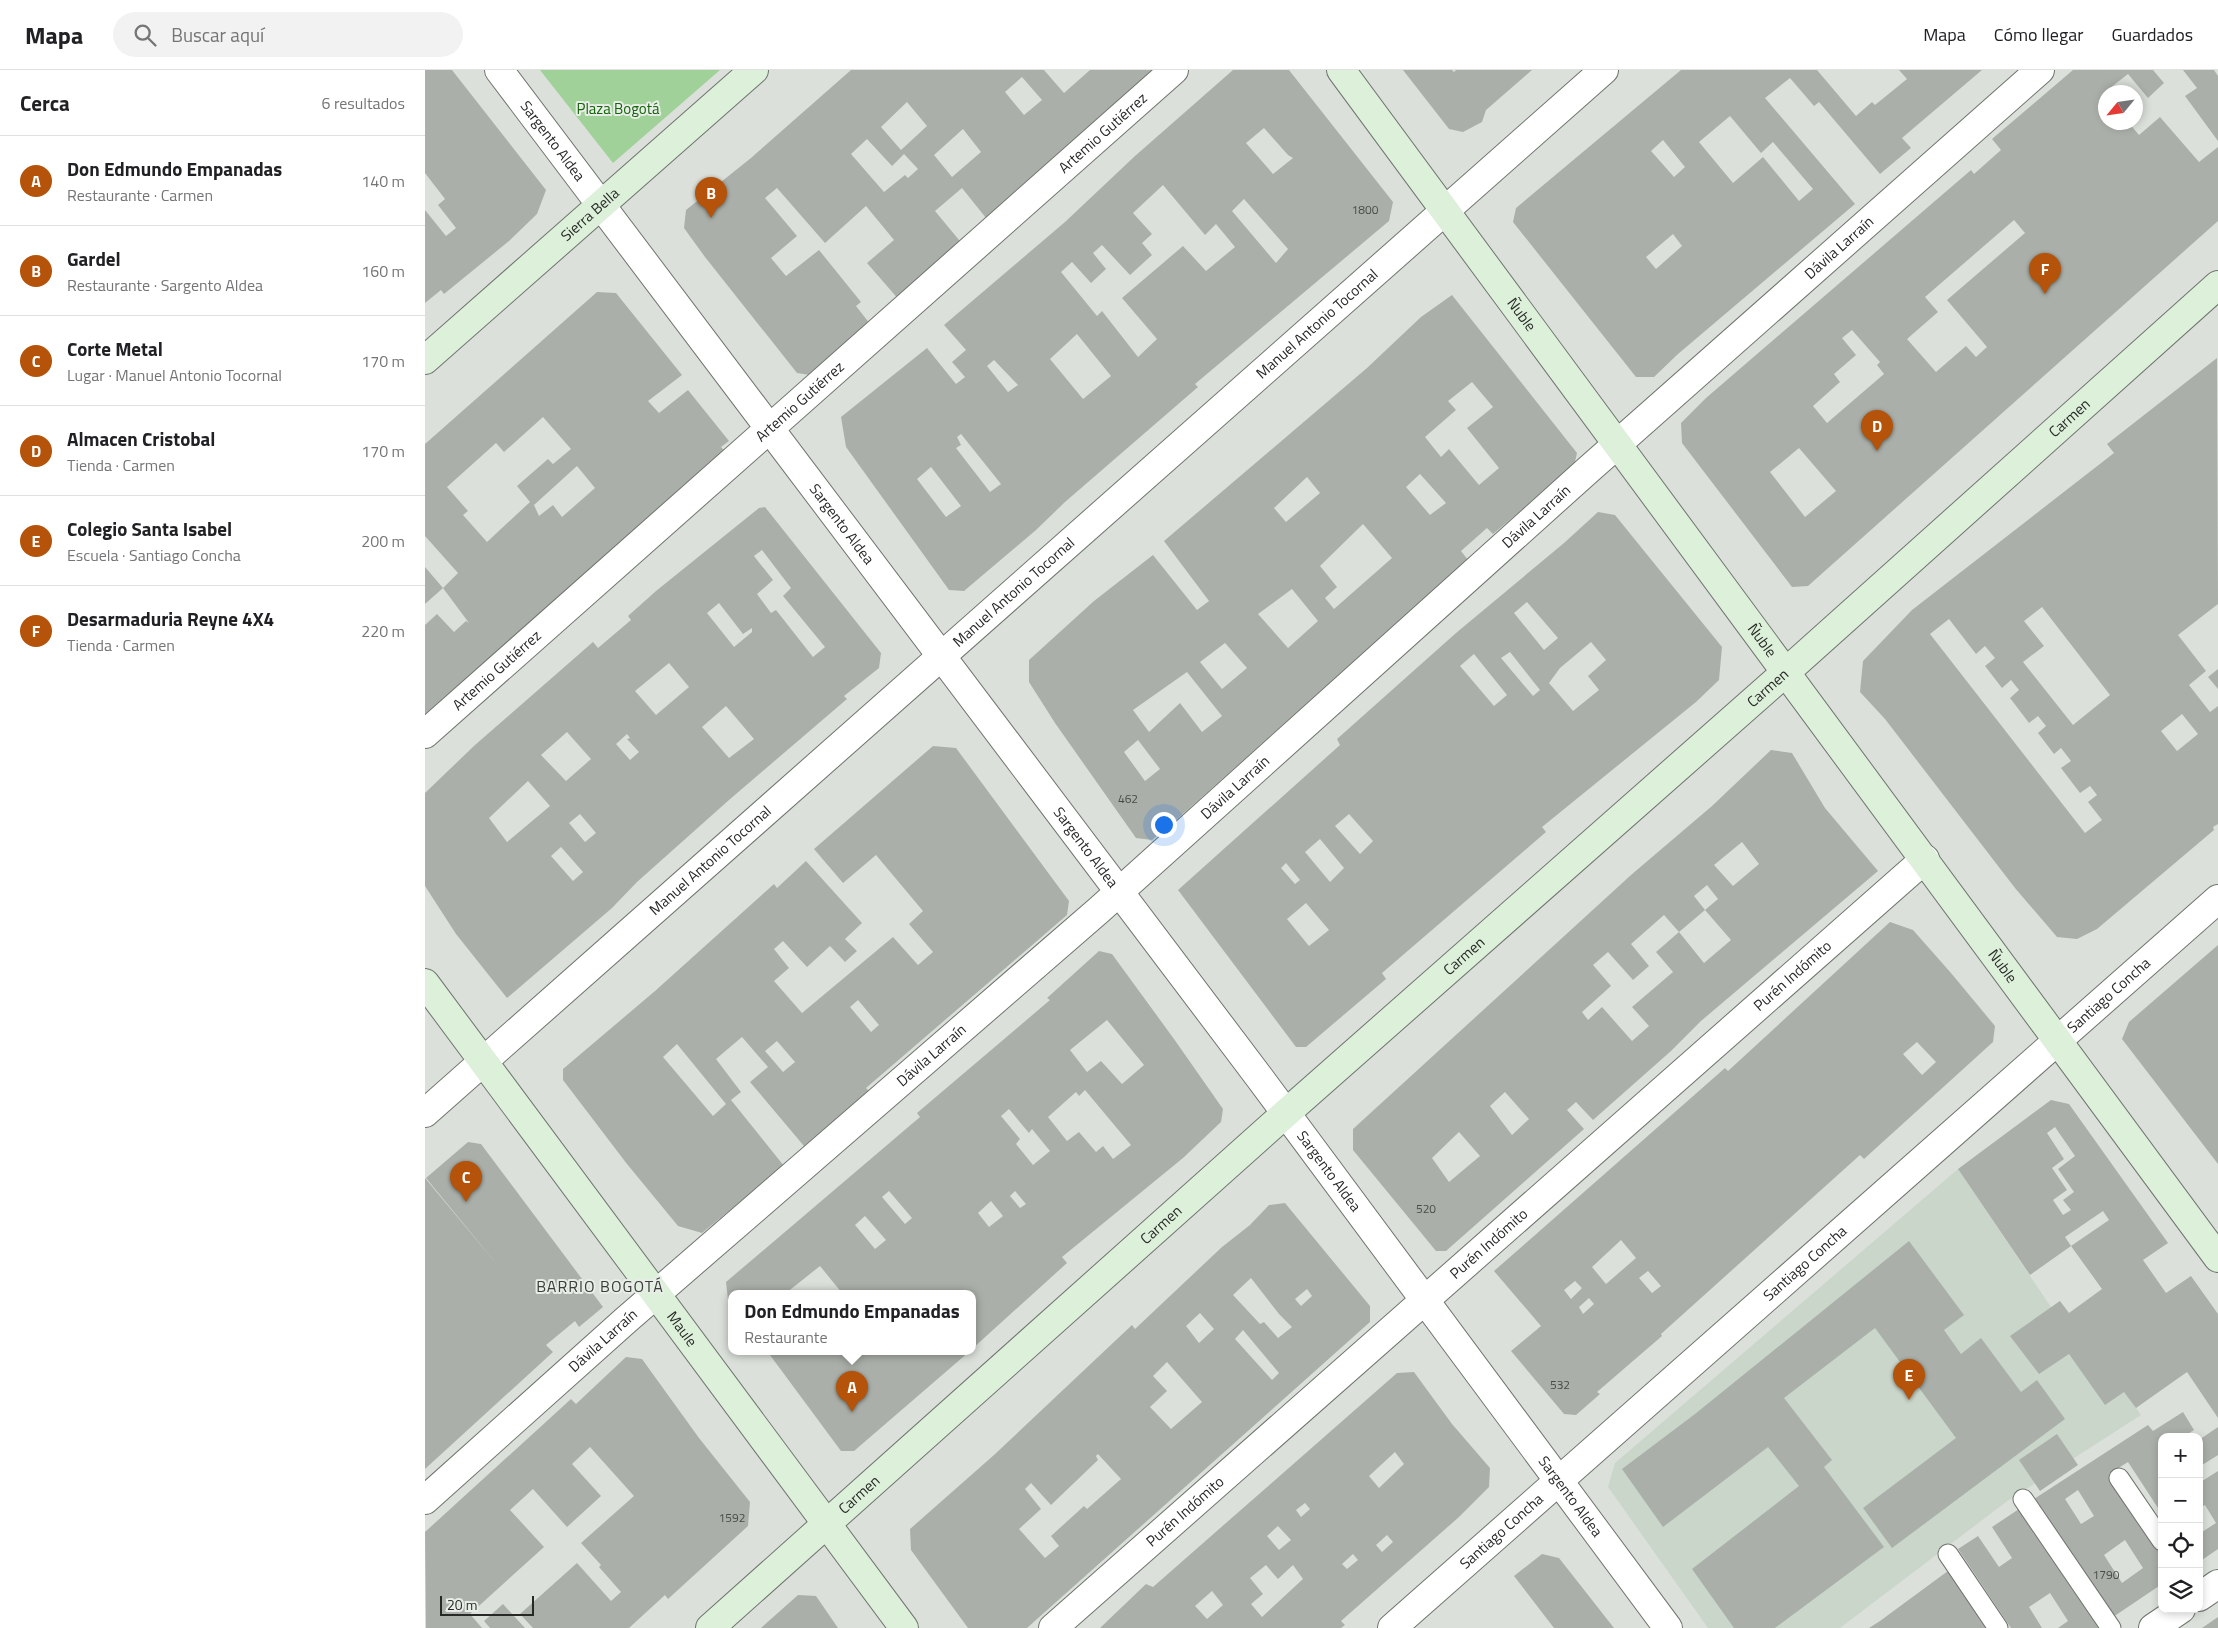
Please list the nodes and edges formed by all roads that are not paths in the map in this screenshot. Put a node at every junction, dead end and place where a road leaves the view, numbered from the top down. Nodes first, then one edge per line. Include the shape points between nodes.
1 (499, 70) edge
2 (754, 70) edge
3 (1175, 70) edge
4 (1341, 70) edge
5 (1604, 70) edge
6 (2040, 70) edge
7 (601, 205) junction
8 (1445, 210) junction
9 (2218, 285) edge
10 (425, 360) edge
11 (770, 429) junction
12 (1618, 444) junction
13 (941, 657) junction
14 (1787, 672) junction
15 (425, 734) edge
16 (1925, 859) junction
17 (1119, 892) junction
18 (2218, 899) edge
19 (425, 983) edge
20 (2058, 1040) junction
21 (484, 1061) junction
22 (425, 1114) edge
23 (1285, 1114) junction
24 (2218, 1258) edge
25 (657, 1294) junction
26 (1424, 1301) junction
27 (2119, 1478) dead end
28 (1559, 1481) junction
29 (2023, 1499) dead end
30 (425, 1500) edge
31 (827, 1524) junction
32 (2158, 1535) edge
33 (1948, 1554) dead end
34 (2218, 1584) edge
35 (2203, 1594) edge
36 (2175, 1613) edge
37 (710, 1628) edge
38 (904, 1628) edge
39 (1053, 1628) edge
40 (1392, 1628) edge
41 (1668, 1628) edge
42 (1997, 1628) edge
43 (2111, 1628) edge
44 (2153, 1628) edge

1 - 7 street, Sargento Aldea
2 - 7 main road, Sierra Bella
3 - 11 street, Artemio Gutiérrez
4 - 8 main road, Ñuble
5 - 8 street, Manuel Antonio Tocornal
6 - 12 street, Dávila Larraín
7 - 10 main road, Sierra Bella
7 - 11 street, Sargento Aldea
8 - 12 main road, Ñuble
8 - 13 street, Manuel Antonio Tocornal
9 - 14 main road, Carmen
11 - 13 street, Sargento Aldea
11 - 15 street, Artemio Gutiérrez
12 - 14 main road, Ñuble
12 - 17 street, Dávila Larraín
13 - 17 street, Sargento Aldea
13 - 21 street, Manuel Antonio Tocornal
14 - 16 main road, Ñuble
14 - 23 main road, Carmen
16 - 20 main road, Ñuble
16 - 26 street, Purén Indómito
17 - 23 street, Sargento Aldea
17 - 25 street, Dávila Larraín
18 - 20 street, Santiago Concha
19 - 21 main road, Maule
20 - 24 main road, Ñuble
20 - 28 street, Santiago Concha
21 - 22 street, Manuel Antonio Tocornal
21 - 25 main road, Maule
23 - 26 street, Sargento Aldea
23 - 31 main road, Carmen
25 - 30 street, Dávila Larraín
25 - 31 main road, Maule
26 - 28 street, Sargento Aldea
26 - 39 street, Purén Indómito
27 - 32 lane
28 - 40 street, Santiago Concha
28 - 41 street, Sargento Aldea
29 - 43 lane
31 - 37 main road, Carmen
31 - 38 main road, Maule
33 - 42 lane
34 - 35 street
36 - 44 street

